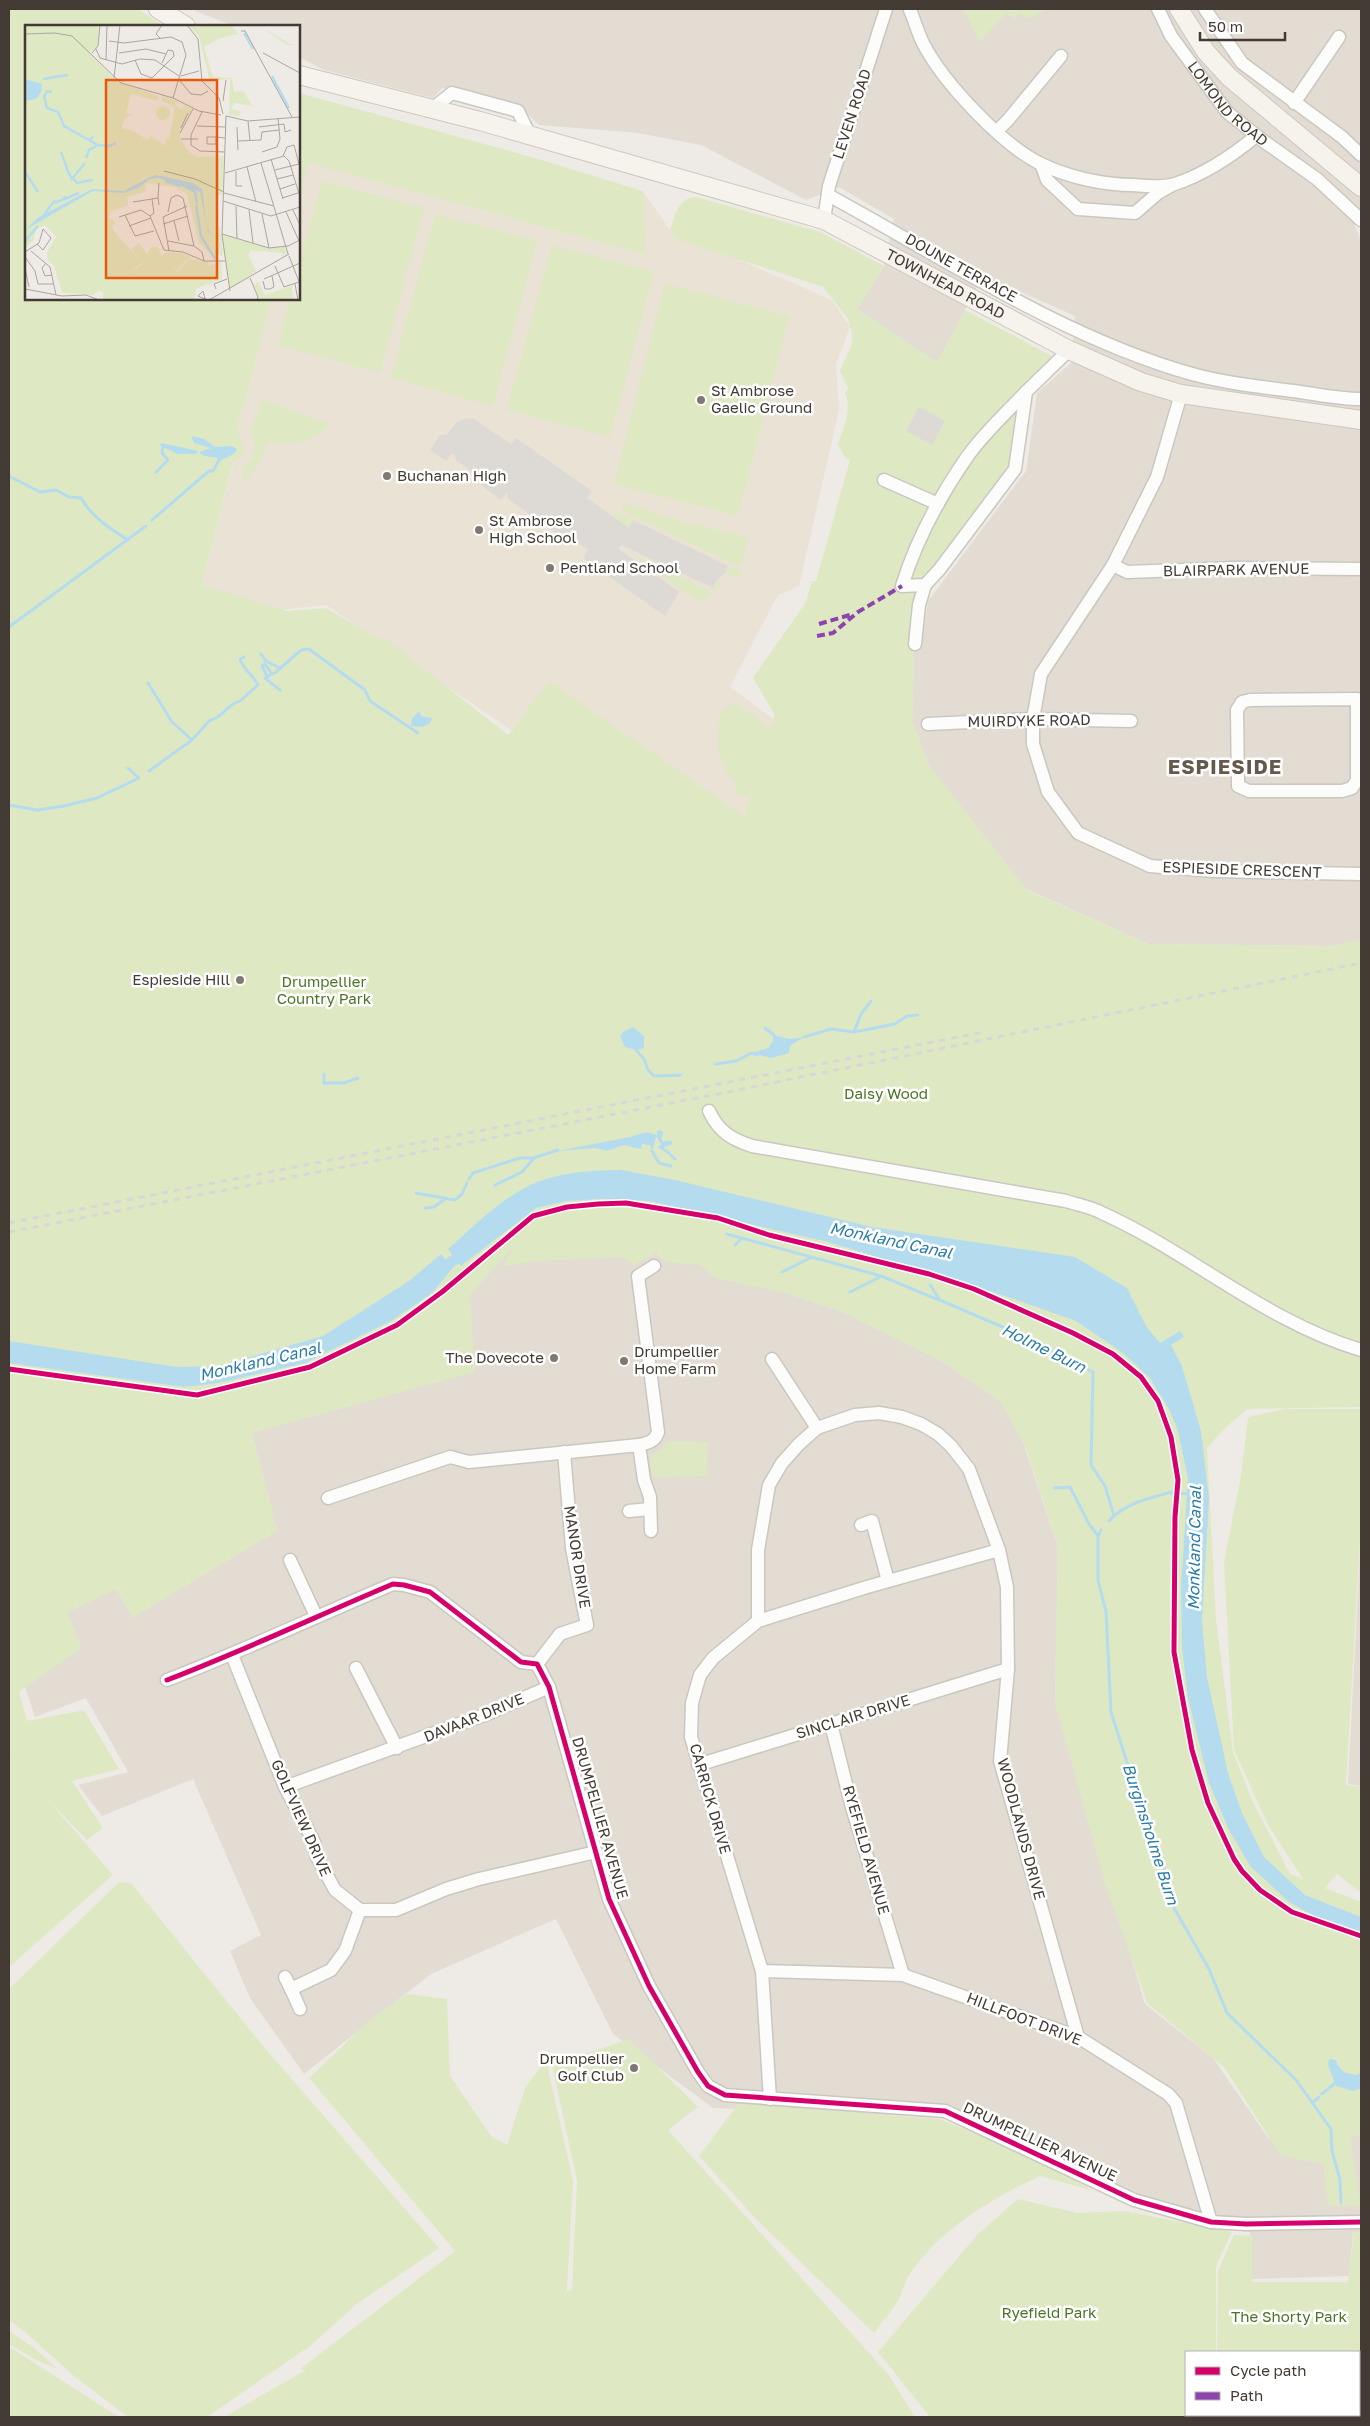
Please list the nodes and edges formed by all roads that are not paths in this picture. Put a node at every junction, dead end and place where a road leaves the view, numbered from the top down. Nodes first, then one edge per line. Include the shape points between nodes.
1 (158, 9) edge
2 (886, 9) edge
3 (1158, 9) edge
4 (1179, 9) edge
5 (1205, 9) edge
6 (910, 10) edge
7 (184, 25) edge
8 (1338, 38) dead end
9 (1061, 56) dead end
10 (300, 75) edge
11 (1294, 103) junction
12 (996, 131) junction
13 (1256, 136) junction
14 (1361, 154) edge
15 (1332, 161) junction
16 (1041, 164) junction
17 (1317, 179) junction
18 (1173, 185) junction
19 (1361, 187) edge
20 (828, 195) junction
21 (824, 220) junction
22 (1361, 220) edge
23 (1096, 338) junction
24 (1068, 350) junction
25 (1088, 358) junction
26 (1026, 392) junction
27 (1181, 394) junction
28 (1361, 399) edge
29 (1361, 420) edge
30 (884, 480) dead end
31 (938, 504) junction
32 (1113, 565) junction
33 (1361, 569) edge
34 (925, 585) junction
35 (915, 644) dead end
36 (1359, 700) edge
37 (1033, 719) junction
38 (1131, 721) dead end
39 (928, 724) dead end
40 (1361, 874) edge
41 (709, 1111) dead end
42 (654, 1266) dead end
43 (1361, 1350) edge
44 (772, 1359) dead end
45 (817, 1428) junction
46 (639, 1445) junction
47 (564, 1452) junction
48 (328, 1498) dead end
49 (649, 1509) junction
50 (629, 1511) dead end
51 (872, 1521) dead end
52 (652, 1531) dead end
53 (998, 1550) junction
54 (290, 1560) dead end
55 (888, 1581) junction
56 (316, 1616) junction
57 (758, 1621) junction
58 (232, 1655) junction
59 (537, 1664) junction
60 (356, 1668) dead end
61 (1008, 1669) junction
62 (167, 1680) dead end
63 (550, 1687) junction
64 (831, 1724) junction
65 (397, 1748) junction
66 (698, 1765) junction
67 (285, 1787) junction
68 (596, 1852) junction
69 (360, 1910) junction
70 (762, 1971) junction
71 (903, 1975) junction
72 (285, 1977) dead end
73 (291, 1989) junction
74 (300, 2009) dead end
75 (1078, 2036) junction
76 (770, 2099) junction
77 (1210, 2222) junction
78 (1361, 2222) edge

1 - 7 street
2 - 20 street, LEVEN ROAD
3 - 13 street, LOMOND ROAD via 1171,36 1228,112
4 - 15 street, LOMOND ROAD via 1206,52 1229,78
5 - 11 street via 1242,63
6 - 12 street via 924,45 951,84
8 - 11 street
9 - 12 street
10 - 21 street, TOWNHEAD ROAD via 530,136
11 - 14 street
12 - 16 street
13 - 17 street, LOMOND ROAD
13 - 18 street via 1223,161
15 - 17 street
15 - 19 street, LOMOND ROAD
16 - 18 street via 1089,180 1118,185
16 - 18 street via 1047,180 1078,209 1135,213
17 - 22 street, LOMOND ROAD
20 - 21 street, LEVEN ROAD
20 - 23 street, DOUNE TERRACE via 1020,301
21 - 24 street, TOWNHEAD ROAD
23 - 25 street
23 - 28 street, DOUNE TERRACE via 1192,374
24 - 25 street, TOWNHEAD ROAD
24 - 26 street
25 - 27 street, TOWNHEAD ROAD via 1141,382
26 - 31 street via 967,457
26 - 34 street via 1016,469
27 - 29 street, TOWNHEAD ROAD
27 - 32 street, ESPIESIDE CRESCENT via 1157,477
30 - 31 street
31 - 34 street via 908,566 902,586
32 - 33 street, BLAIRPARK AVENUE via 1127,572 1236,568
32 - 37 street, ESPIESIDE CRESCENT via 1041,674
34 - 35 street
36 - 36 street via 1242,702 1237,710 1238,786 1249,791 1342,791 1352,788 1357,780
37 - 38 street, MUIRDYKE ROAD
37 - 39 street, MUIRDYKE ROAD
37 - 40 street, ESPIESIDE CRESCENT via 1033,744 1048,792 1078,833 1150,866 1214,871
41 - 43 street via 718,1128 727,1136 752,1146 1066,1201 1101,1212 1279,1315 1345,1346
42 - 46 street via 638,1276 658,1432 651,1442
44 - 45 street
45 - 53 street, WOODLANDS DRIVE via 855,1415 879,1413 902,1417 938,1434 969,1469
45 - 57 street, WOODLANDS DRIVE via 782,1462 769,1485 758,1550
46 - 47 street
46 - 49 street via 650,1497
47 - 48 street via 469,1462 450,1456
47 - 59 street, MANOR DRIVE via 572,1548 587,1625 560,1634
49 - 50 street
49 - 52 street
51 - 55 street
53 - 55 street, CARRICK DRIVE
53 - 61 street, WOODLANDS DRIVE via 1007,1587
54 - 56 street
55 - 57 street, CARRICK DRIVE
56 - 58 street
56 - 59 street via 392,1584 404,1585 430,1592 521,1662
57 - 66 street, CARRICK DRIVE via 713,1658 700,1675 692,1703 691,1737
58 - 62 street
58 - 67 street, GOLFVIEW DRIVE
59 - 63 street, DRUMPELLIER AVENUE
60 - 65 street
61 - 64 street, SINCLAIR DRIVE
61 - 75 street, WOODLANDS DRIVE via 1000,1760
63 - 65 street, DAVAAR DRIVE
63 - 68 street, DRUMPELLIER AVENUE
64 - 66 street, SINCLAIR DRIVE
64 - 71 street, RYEFIELD AVENUE via 851,1804
65 - 67 street, DAVAAR DRIVE
66 - 70 street, CARRICK DRIVE
67 - 69 street, GOLFVIEW DRIVE via 335,1890
68 - 69 street via 479,1879 396,1910
68 - 76 street, DRUMPELLIER AVENUE via 609,1899 649,1986 698,2072 708,2086 725,2095
69 - 73 street via 345,1951 331,1970
70 - 71 street, HILLFOOT DRIVE
70 - 76 street, CARRICK DRIVE
71 - 75 street, HILLFOOT DRIVE
72 - 73 street
73 - 74 street
75 - 77 street, HILLFOOT DRIVE via 1168,2094 1176,2104
76 - 77 street, DRUMPELLIER AVENUE via 945,2111 1134,2200
77 - 78 street, DRUMPELLIER AVENUE

